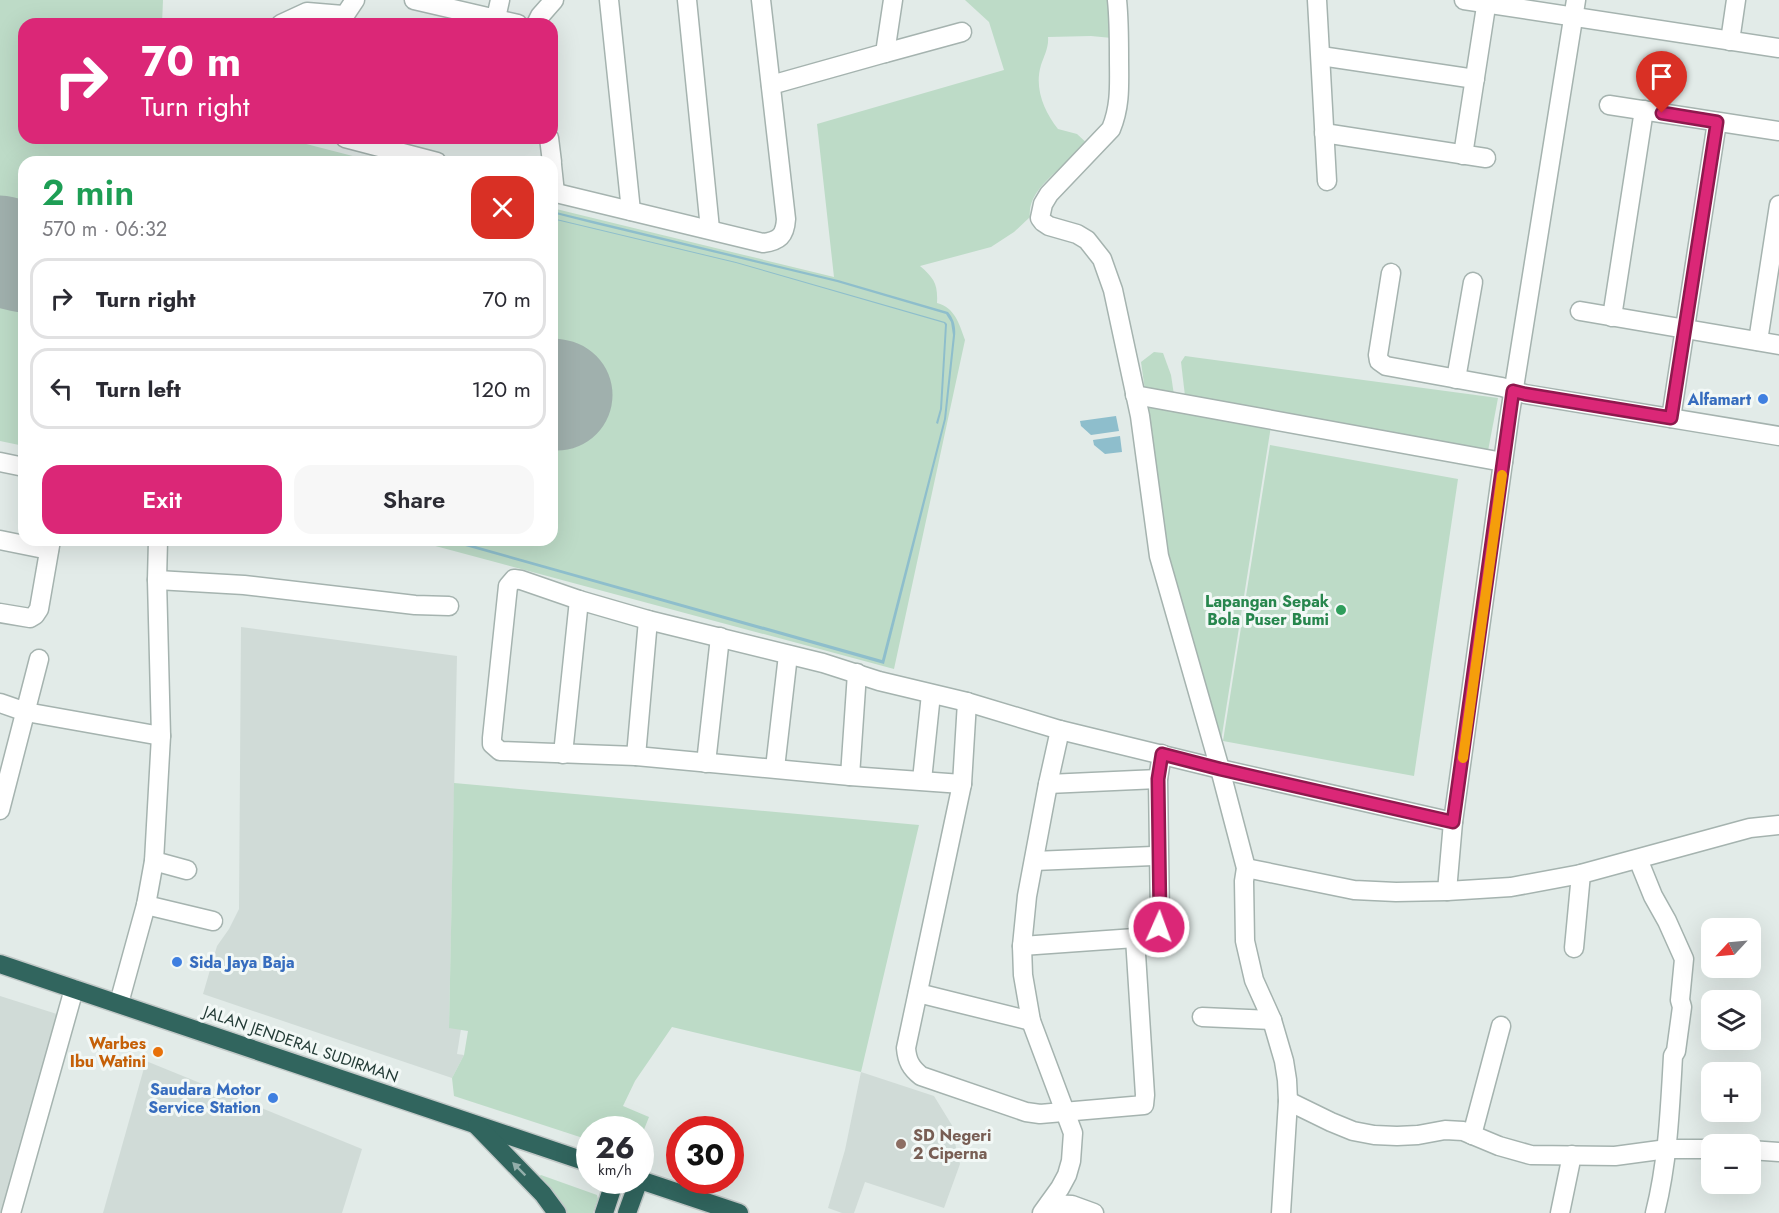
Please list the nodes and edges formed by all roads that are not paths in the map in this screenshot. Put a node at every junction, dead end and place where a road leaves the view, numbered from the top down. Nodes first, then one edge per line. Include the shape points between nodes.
1 (356, 0) edge
2 (414, 0) edge
3 (500, 0) edge
4 (554, 0) edge
5 (609, 0) edge
6 (687, 0) edge
7 (761, 0) edge
8 (893, 0) edge
9 (1117, 0) edge
10 (1317, 0) edge
11 (1464, 0) edge
12 (1736, 0) edge
13 (1487, 2) edge
14 (1574, 8) edge
15 (294, 18) edge
16 (496, 18) joint
17 (539, 18) edge
18 (962, 32) dead end
19 (1730, 41) junction
20 (1779, 48) edge
21 (885, 53) junction
22 (1321, 56) junction
23 (1475, 79) junction
24 (771, 85) junction
25 (1609, 105) dead end
26 (1644, 110) junction
27 (1717, 122) junction
28 (1779, 131) edge
29 (1324, 133) junction
30 (368, 144) edge
31 (1463, 154) junction
32 (414, 156) edge
33 (1486, 158) dead end
34 (1327, 181) dead end
35 (558, 193) edge
36 (1779, 205) edge
37 (631, 211) junction
38 (710, 229) junction
39 (1391, 273) dead end
40 (1473, 282) dead end
41 (1580, 311) dead end
42 (1612, 317) junction
43 (1685, 329) junction
44 (1758, 341) junction
45 (1779, 345) edge
46 (1456, 379) junction
47 (1513, 391) junction
48 (1135, 395) junction
49 (1671, 418) junction
50 (1779, 436) edge
51 (0, 462) edge
52 (1503, 462) junction
53 (18, 466) edge
54 (0, 540) edge
55 (18, 542) edge
56 (50, 546) edge
57 (158, 546) edge
58 (157, 580) junction
59 (579, 600) junction
60 (448, 606) dead end
61 (0, 613) edge
62 (648, 620) junction
63 (720, 637) junction
64 (789, 655) junction
65 (39, 659) dead end
66 (857, 673) junction
67 (932, 694) junction
68 (967, 702) junction
69 (0, 703) edge
70 (26, 712) junction
71 (1060, 730) junction
72 (161, 736) junction
73 (563, 754) junction
74 (1162, 754) junction
75 (7, 756) edge
76 (636, 756) junction
77 (706, 763) junction
78 (776, 768) junction
79 (1220, 769) junction
80 (850, 776) junction
81 (1158, 779) junction
82 (922, 780) junction
83 (962, 784) junction
84 (1048, 784) junction
85 (0, 810) edge
86 (1453, 822) junction
87 (1779, 825) edge
88 (1153, 856) dead end
89 (1638, 859) junction
90 (154, 861) junction
91 (1034, 861) junction
92 (1246, 868) junction
93 (187, 870) dead end
94 (1581, 874) junction
95 (1448, 891) junction
96 (146, 904) junction
97 (213, 921) dead end
98 (1135, 938) junction
99 (1022, 946) junction
100 (1574, 948) dead end
101 (0, 964) edge
102 (74, 988) junction
103 (918, 993) junction
104 (119, 1003) junction
105 (1202, 1017) dead end
106 (1272, 1020) junction
107 (1031, 1021) junction
108 (1501, 1026) dead end
109 (1288, 1101) junction
110 (1065, 1112) junction
111 (474, 1124) junction
112 (1472, 1135) junction
113 (1667, 1149) junction
114 (1701, 1149) edge
115 (1761, 1151) edge
116 (1779, 1152) edge
117 (1572, 1155) junction
118 (576, 1157) edge
119 (654, 1185) edge
120 (610, 1194) edge
121 (634, 1194) edge
122 (1046, 1208) edge
123 (11, 1213) edge
124 (557, 1213) edge
125 (604, 1213) edge
126 (627, 1213) edge
127 (739, 1213) edge
128 (1094, 1213) edge
129 (1281, 1213) edge
130 (1560, 1213) edge
131 (1655, 1213) edge

1 - 15 street via 343,15 307,12
2 - 16 street
3 - 16 street
4 - 17 street
5 - 37 street
6 - 38 street
7 - 24 street
8 - 21 street
9 - 48 street via 1120,88 1115,118 1111,129 1048,194 1040,218 1049,226 1087,240 1102,259 1113,290
10 - 22 street
11 - 13 street
12 - 19 street
13 - 14 street
13 - 23 street
14 - 19 street
14 - 47 street
18 - 21 street
19 - 20 street
21 - 24 street
22 - 23 street
22 - 29 street
23 - 31 street
24 - 38 street via 785,230 773,242 763,243
25 - 26 street
26 - 27 street
26 - 42 street
27 - 28 street
27 - 43 street
29 - 31 street
29 - 34 street
30 - 32 street
31 - 33 street
35 - 37 street
36 - 44 street
37 - 38 street
39 - 46 street via 1379,361 1386,366
40 - 46 street
41 - 42 street
42 - 43 street
43 - 44 street
43 - 49 street
44 - 45 street
46 - 47 street
47 - 49 street
47 - 52 street
48 - 52 street
48 - 79 street via 1159,555
49 - 50 street
51 - 53 street
52 - 86 street
54 - 55 street
56 - 61 street via 41,602 35,615 30,618
57 - 58 street
58 - 60 street
58 - 72 street
59 - 62 street
59 - 73 street
59 - 73 street via 521,580 514,579 508,586 492,744 500,750
62 - 63 street
62 - 76 street
63 - 64 street
63 - 77 street
64 - 66 street
64 - 78 street
65 - 70 street
66 - 67 street
66 - 80 street
67 - 68 street
67 - 82 street
68 - 71 street
68 - 83 street
69 - 70 street
70 - 72 street
70 - 75 street
71 - 74 street
71 - 84 street
72 - 90 street
73 - 76 street
74 - 79 street
74 - 81 street
75 - 85 street
76 - 77 street
77 - 78 street
78 - 80 street
79 - 86 street
79 - 92 street
80 - 82 street
81 - 84 street
81 - 98 street via 1160,919 1157,930
82 - 83 street
83 - 103 street
84 - 91 street
86 - 95 street
87 - 89 street via 1750,828
88 - 91 street
89 - 94 street
89 - 113 street via 1684,959 1682,1007 1672,1056
90 - 93 street
90 - 96 street
91 - 99 street
92 - 95 street via 1354,890
92 - 106 street via 1245,941 1254,980
94 - 95 street via 1511,887
94 - 100 street
96 - 97 street
96 - 104 street
98 - 99 street
98 - 110 street via 1144,1106
99 - 107 street
101 - 102 highway, JALAN JENDERAL SUDIRMAN
102 - 104 highway, JALAN JENDERAL SUDIRMAN
102 - 123 street
103 - 107 street
103 - 110 street via 906,1048 912,1068 921,1076 1026,1112
104 - 111 highway, JALAN JENDERAL SUDIRMAN
105 - 106 street
106 - 109 street via 1284,1061
107 - 110 street
108 - 112 street
109 - 112 street via 1353,1131 1374,1136 1445,1130
109 - 129 street
110 - 122 street via 1072,1133 1071,1161 1067,1175
111 - 118 highway, JALAN JENDERAL SUDIRMAN
124 -> 111 highway
112 - 117 street via 1531,1155
113 - 114 street
113 - 117 street via 1615,1156
113 - 131 street
115 - 116 street
117 - 130 street
119 - 127 highway
120 - 125 highway
121 - 126 highway
122 - 128 street via 1072,1205

